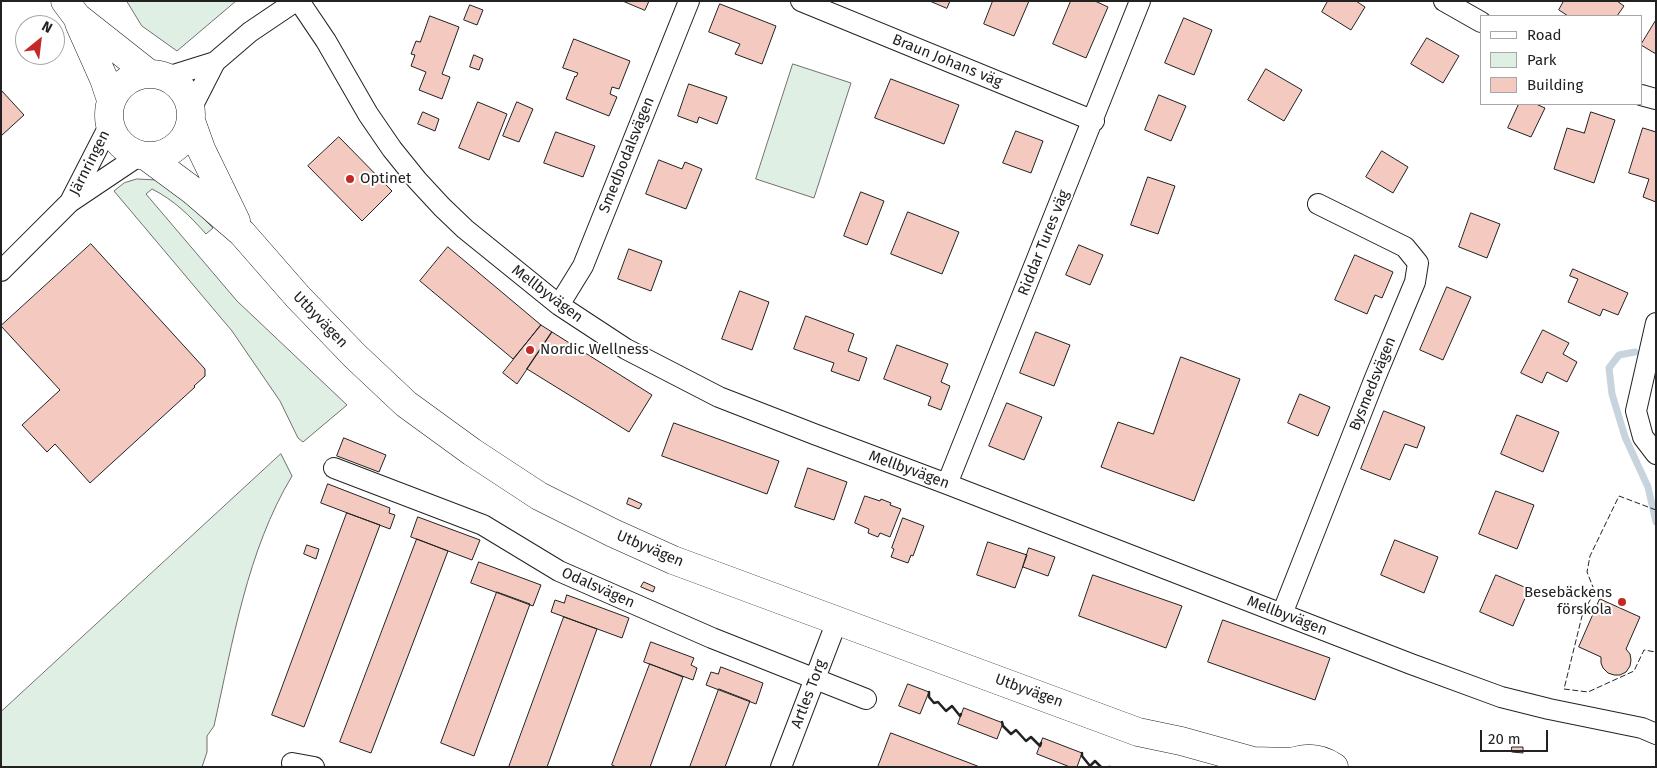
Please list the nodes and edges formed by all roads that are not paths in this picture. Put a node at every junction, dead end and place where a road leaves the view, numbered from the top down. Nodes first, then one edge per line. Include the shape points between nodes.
1 (298, 1) edge
2 (689, 1) edge
3 (801, 1) edge
4 (1140, 1) edge
5 (1444, 1) edge
6 (71, 9) edge
7 (1480, 21) edge
8 (215, 62) junction
9 (157, 75) junction
10 (1642, 95) edge
11 (1656, 99) edge
12 (110, 112) junction
13 (191, 115) junction
14 (1094, 121) junction
15 (143, 155) junction
16 (70, 202) junction
17 (1318, 204) dead end
18 (242, 233) junction
19 (1, 271) edge
20 (559, 305) junction
21 (1656, 323) edge
22 (1656, 454) edge
23 (334, 468) dead end
24 (947, 484) junction
25 (1282, 614) junction
26 (837, 621) junction
27 (815, 678) junction
28 (866, 699) dead end
29 (1138, 732) junction
30 (1656, 734) edge
31 (292, 763) dead end
32 (1287, 764) edge
33 (314, 767) edge
34 (781, 767) edge
35 (1198, 767) edge
36 (1334, 767) edge

1 - 8 street, Mellbyvägen via 250,32
1 - 20 street, Mellbyvägen via 334,54 368,114 417,180 465,229
2 - 20 street, Smedbodalsvägen via 583,266
3 - 14 street, Braun Johans väg
4 - 14 street, Riddar Tures väg
5 - 7 street
6 - 9 main road, Utbyvägen
6 - 12 main road, Utbyvägen via 104,79
8 - 9 street, Mellbyvägen
8 - 13 street, Mellbyvägen
9 - 12 main road via 136,76 126,82 117,90
9 - 13 main road, Utbyvägen via 183,90
10 - 11 street
12 - 15 main road, Utbyvägen via 116,138 126,148
12 - 16 street, Järnringen
13 - 15 main road via 187,133 180,143 159,155
13 - 18 main road, Utbyvägen via 201,149
14 - 24 street, Riddar Tures väg
15 - 16 street, Järnringen
15 - 18 main road, Utbyvägen via 192,190
16 - 19 street, Järnringen
17 - 25 street, Bysmedsvägen via 1405,247 1418,263 1415,282
18 - 26 main road, Utbyvägen via 355,356 406,404 472,452 540,496 613,533 673,560
20 - 24 street, Mellbyvägen via 626,349 719,397
21 - 22 street via 1636,411 1643,437
23 - 27 street, Odalsvägen via 483,525 559,571 712,638
24 - 25 street, Mellbyvägen
25 - 30 street, Mellbyvägen via 1501,697 1642,728
26 - 27 street, Artles Torg
26 - 29 main road, Utbyvägen
27 - 28 street, Odalsvägen
27 - 34 street, Artles Torg
29 - 32 main road, Utbyvägen via 1252,761
29 - 35 main road, Utbyvägen
31 - 33 street
32 - 36 main road, Utbyvägen via 1312,759

